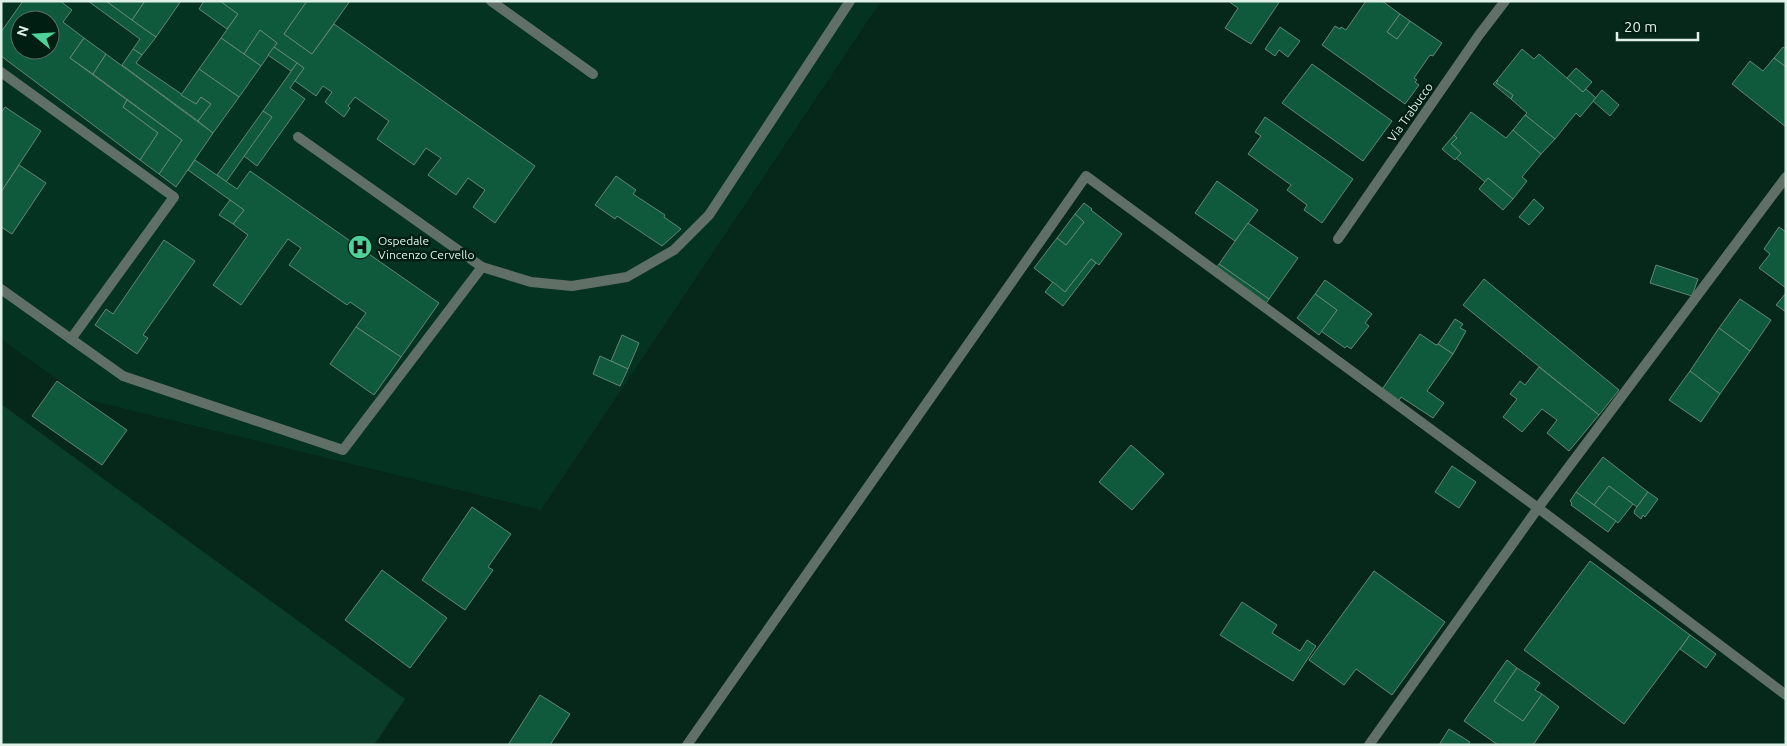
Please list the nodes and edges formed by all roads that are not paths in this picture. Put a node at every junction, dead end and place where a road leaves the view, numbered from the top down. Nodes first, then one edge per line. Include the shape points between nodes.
1 (491, 1) edge
2 (850, 1) edge
3 (1506, 1) edge
4 (1, 72) edge
5 (593, 74) dead end
6 (298, 137) dead end
7 (1786, 177) edge
8 (1338, 239) dead end
9 (482, 267) junction
10 (1, 289) edge
11 (71, 339) junction
12 (1538, 508) junction
13 (1786, 695) edge
14 (687, 745) edge
15 (1368, 745) edge

1 - 5 street
2 - 9 street via 709,215 674,250 627,277 572,286 531,282
3 - 8 street, Via Trabucco
4 - 11 street via 174,197
6 - 9 street
7 - 12 street
9 - 11 street via 343,450 123,376
10 - 11 street
12 - 13 street
12 - 14 street via 1086,176
12 - 15 street

